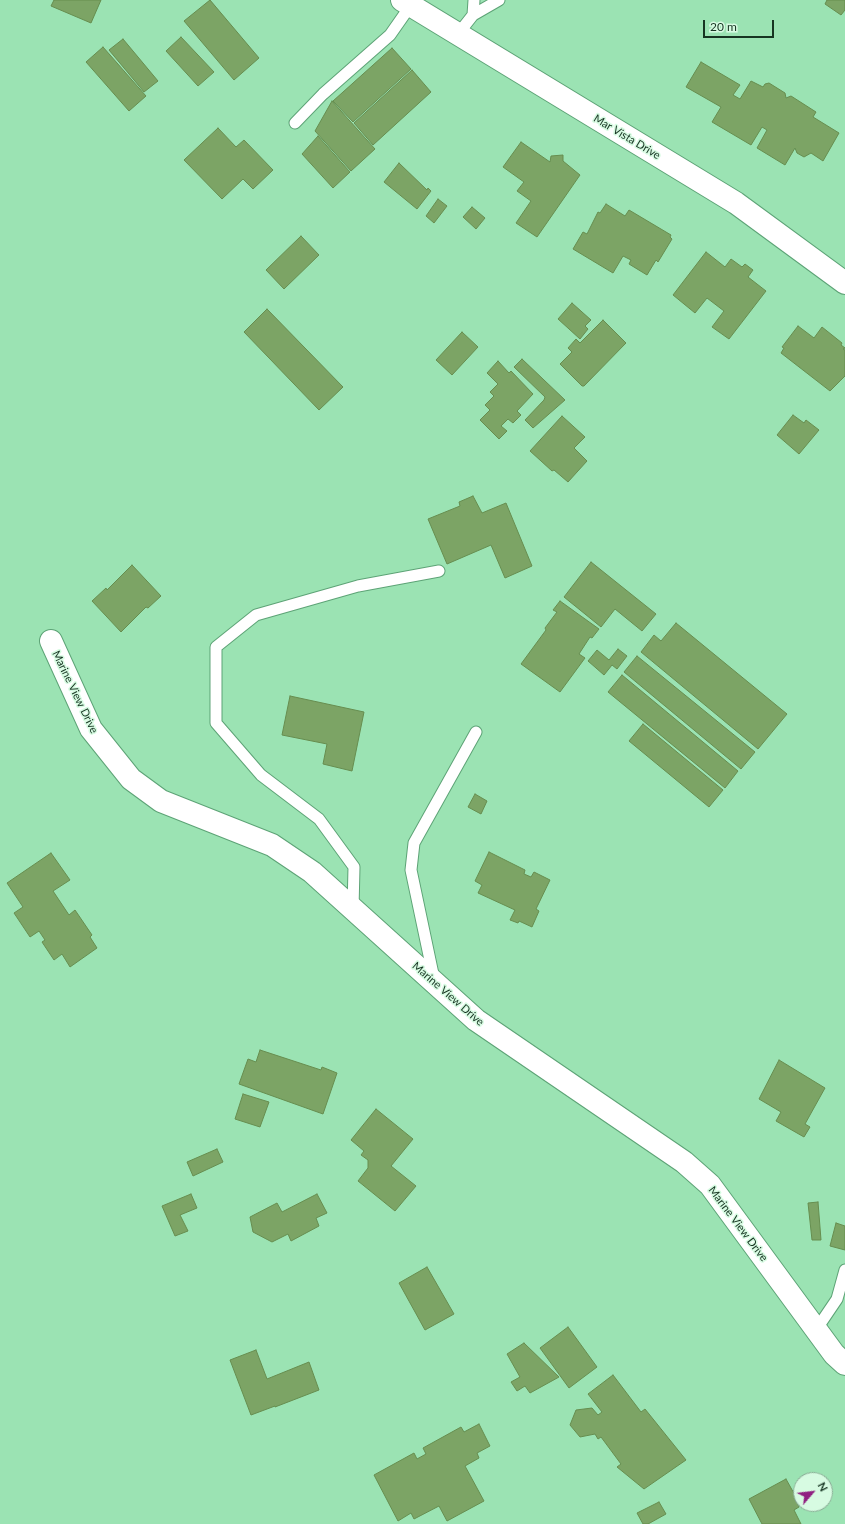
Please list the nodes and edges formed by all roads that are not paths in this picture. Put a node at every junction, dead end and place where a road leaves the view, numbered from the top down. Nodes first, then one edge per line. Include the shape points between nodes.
1 (474, 0) edge
2 (499, 0) edge
3 (407, 2) edge
4 (473, 15) junction
5 (458, 34) junction
6 (295, 122) dead end
7 (845, 283) edge
8 (439, 570) dead end
9 (51, 642) dead end
10 (476, 732) dead end
11 (353, 910) junction
12 (435, 984) junction
13 (845, 1270) edge
14 (816, 1330) junction
15 (845, 1364) edge

1 - 4 lane
2 - 4 lane
3 - 5 street, Mar Vista Drive
3 - 6 lane via 390,34
4 - 5 lane
5 - 7 street, Mar Vista Drive via 736,203
8 - 11 lane via 358,586 256,615 216,647 216,723 261,774 324,825 354,868
9 - 11 street, Marine View Drive via 91,729 131,779 161,801 272,845 312,872
10 - 12 lane via 414,843 411,870
11 - 12 street, Marine View Drive
12 - 14 street, Marine View Drive via 476,1020 689,1166 715,1192
13 - 14 lane via 837,1299
14 - 15 street, Marine View Drive

